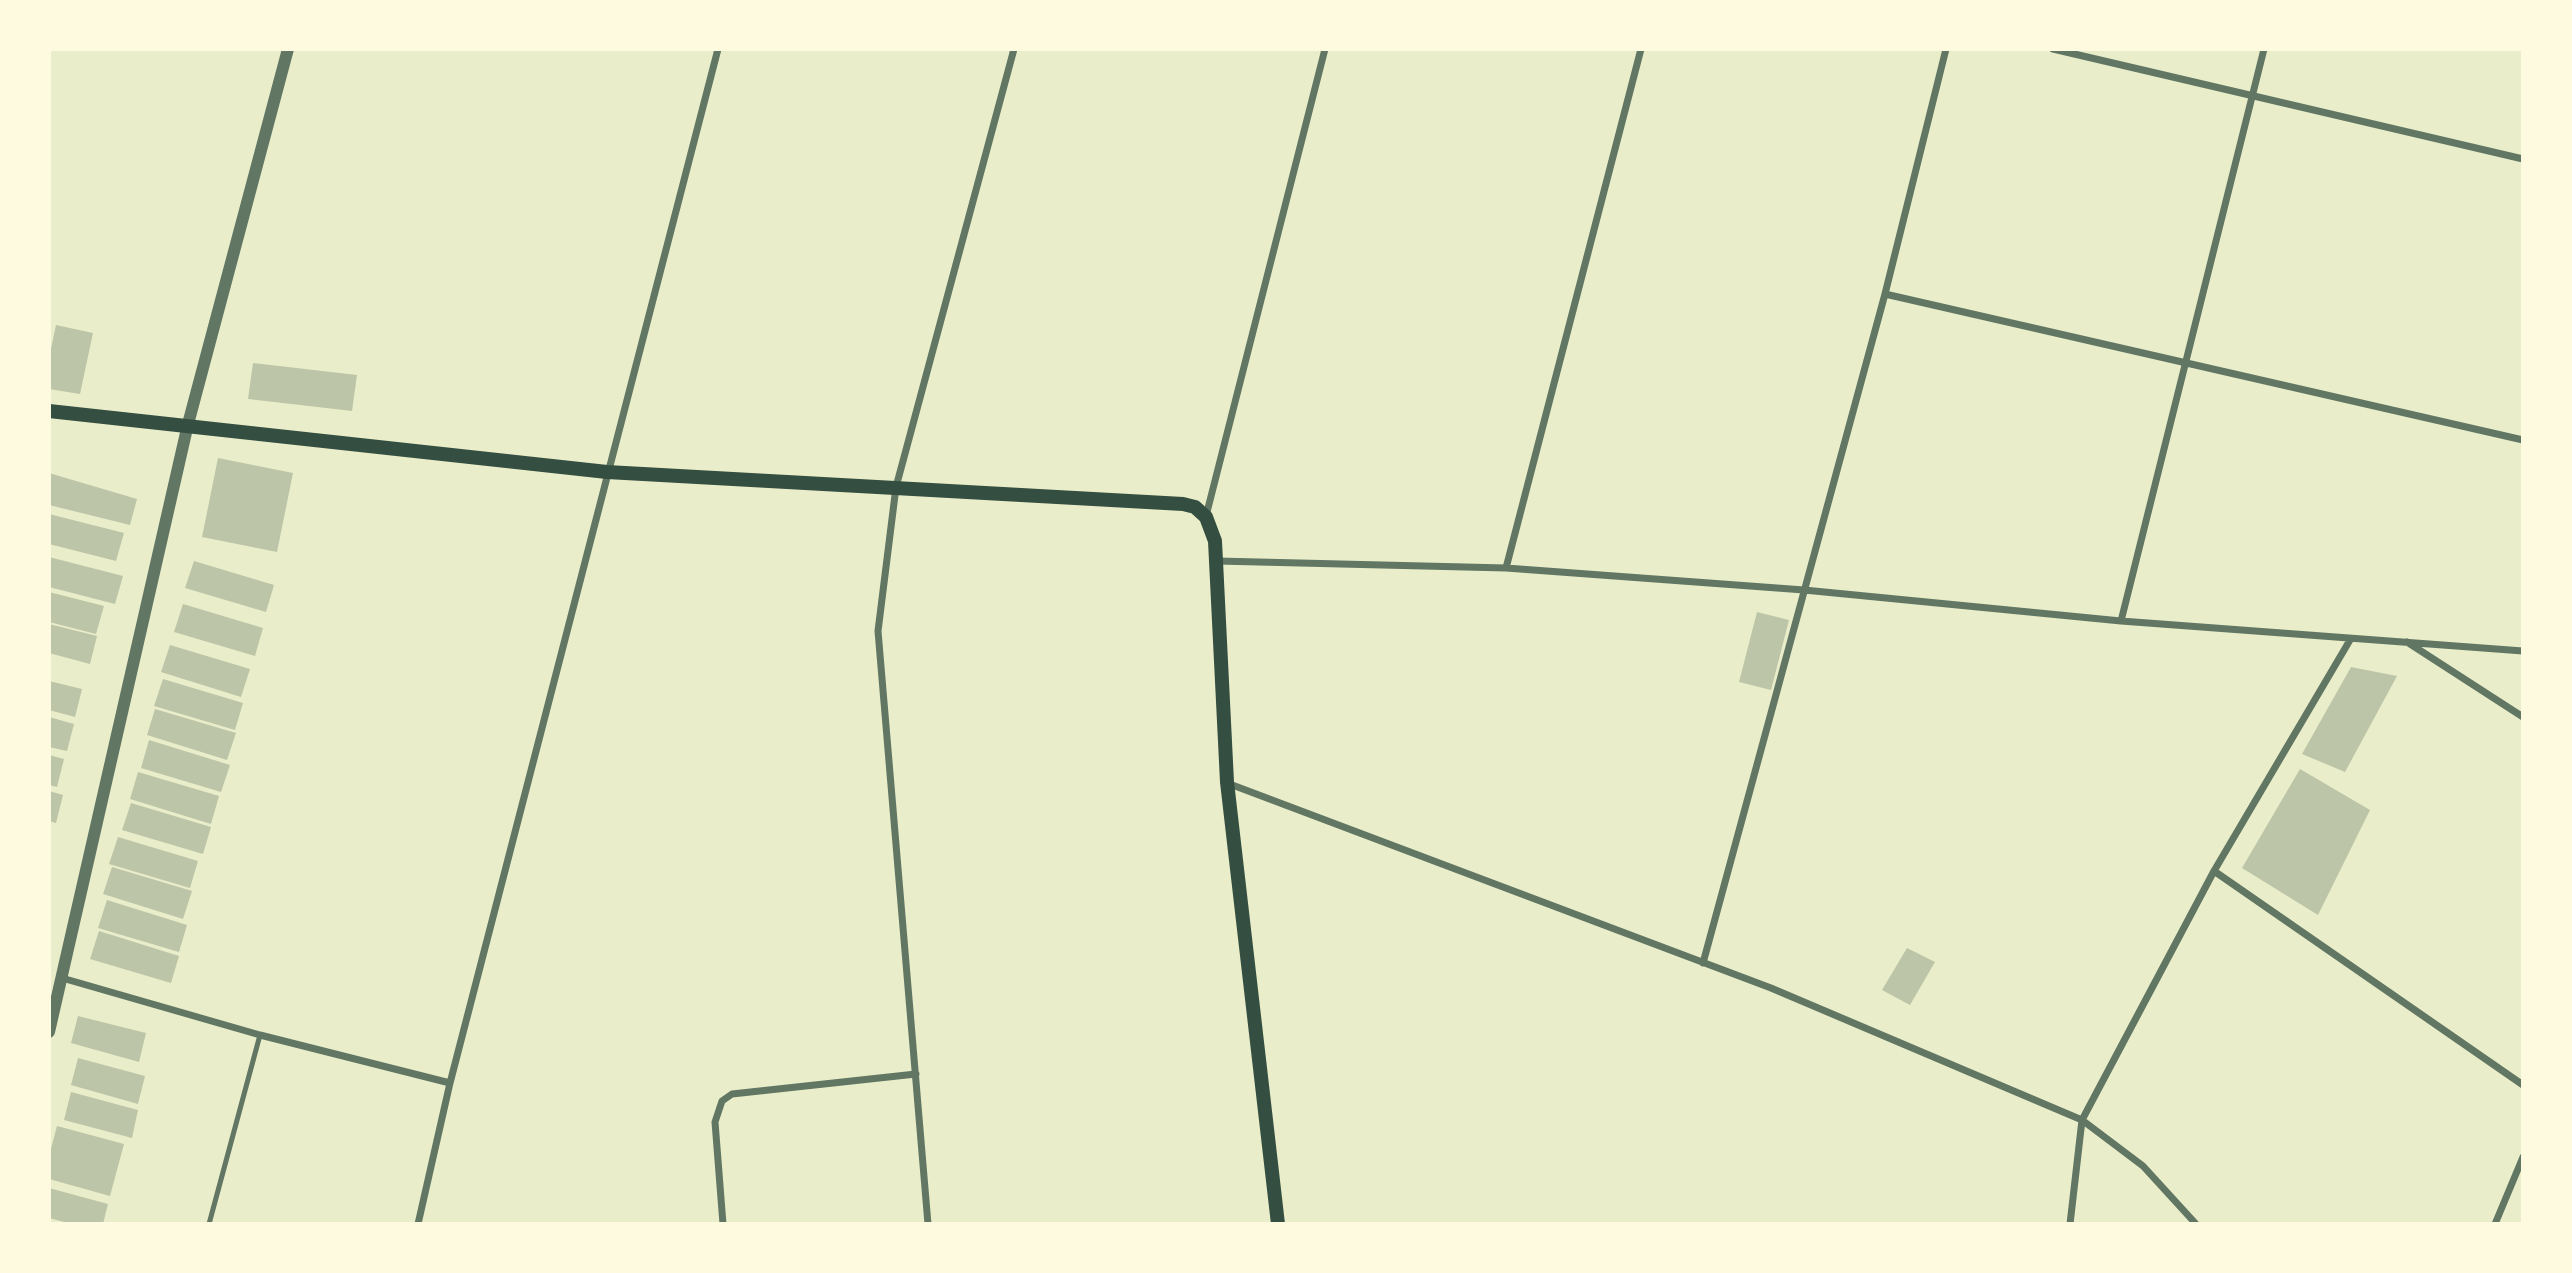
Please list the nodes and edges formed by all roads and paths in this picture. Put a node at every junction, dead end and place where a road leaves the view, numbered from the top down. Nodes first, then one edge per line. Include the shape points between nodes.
1 (288, 49) edge
2 (718, 49) edge
3 (1014, 49) edge
4 (1325, 49) edge
5 (1641, 49) edge
6 (1946, 49) edge
7 (2053, 49) edge
8 (2264, 49) edge
9 (2250, 97) junction
10 (2523, 159) edge
11 (1885, 294) junction
12 (2187, 361) junction
13 (49, 411) edge
14 (188, 424) junction
15 (2523, 440) edge
16 (607, 472) junction
17 (896, 487) junction
18 (1206, 517) junction
19 (1217, 561) junction
20 (1506, 568) junction
21 (1804, 590) junction
22 (2121, 621) junction
23 (2350, 640) junction
24 (2407, 641) junction
25 (2523, 651) edge
26 (2523, 717) edge
27 (1227, 782) junction
28 (2214, 871) junction
29 (1703, 963) junction
30 (62, 978) junction
31 (49, 1032) edge
32 (260, 1035) junction
33 (916, 1074) junction
34 (450, 1083) junction
35 (2523, 1085) edge
36 (2082, 1120) junction
37 (2523, 1157) edge
38 (209, 1224) edge
39 (418, 1224) edge
40 (723, 1224) edge
41 (928, 1224) edge
42 (1278, 1224) edge
43 (2070, 1224) edge
44 (2196, 1224) edge
45 (2495, 1224) edge

1 - 14 street
2 - 16 street
3 - 17 street
4 - 18 street
5 - 20 street
6 - 11 street
7 - 9 street
8 - 9 street
9 - 10 street
9 - 12 street
11 - 12 street
11 - 21 street
12 - 15 street
12 - 22 street
13 - 14 main road
14 - 16 main road
14 - 30 street
16 - 17 main road
16 - 34 street
17 - 18 main road via 1183,504
17 - 33 street via 878,631
18 - 19 main road via 1213,530
19 - 20 street
19 - 27 main road
20 - 21 street
21 - 22 street
21 - 29 street
22 - 23 street
23 - 24 street
23 - 28 street
24 - 25 street
24 - 26 street
27 - 29 street
27 - 42 main road
28 - 35 street
28 - 36 street
29 - 36 street
30 - 31 street
30 - 32 street
32 - 34 street
32 - 38 lane
33 - 40 street via 732,1094 722,1101 715,1122
33 - 41 street
34 - 39 street
36 - 43 street
36 - 44 street via 2143,1166
37 - 45 street

